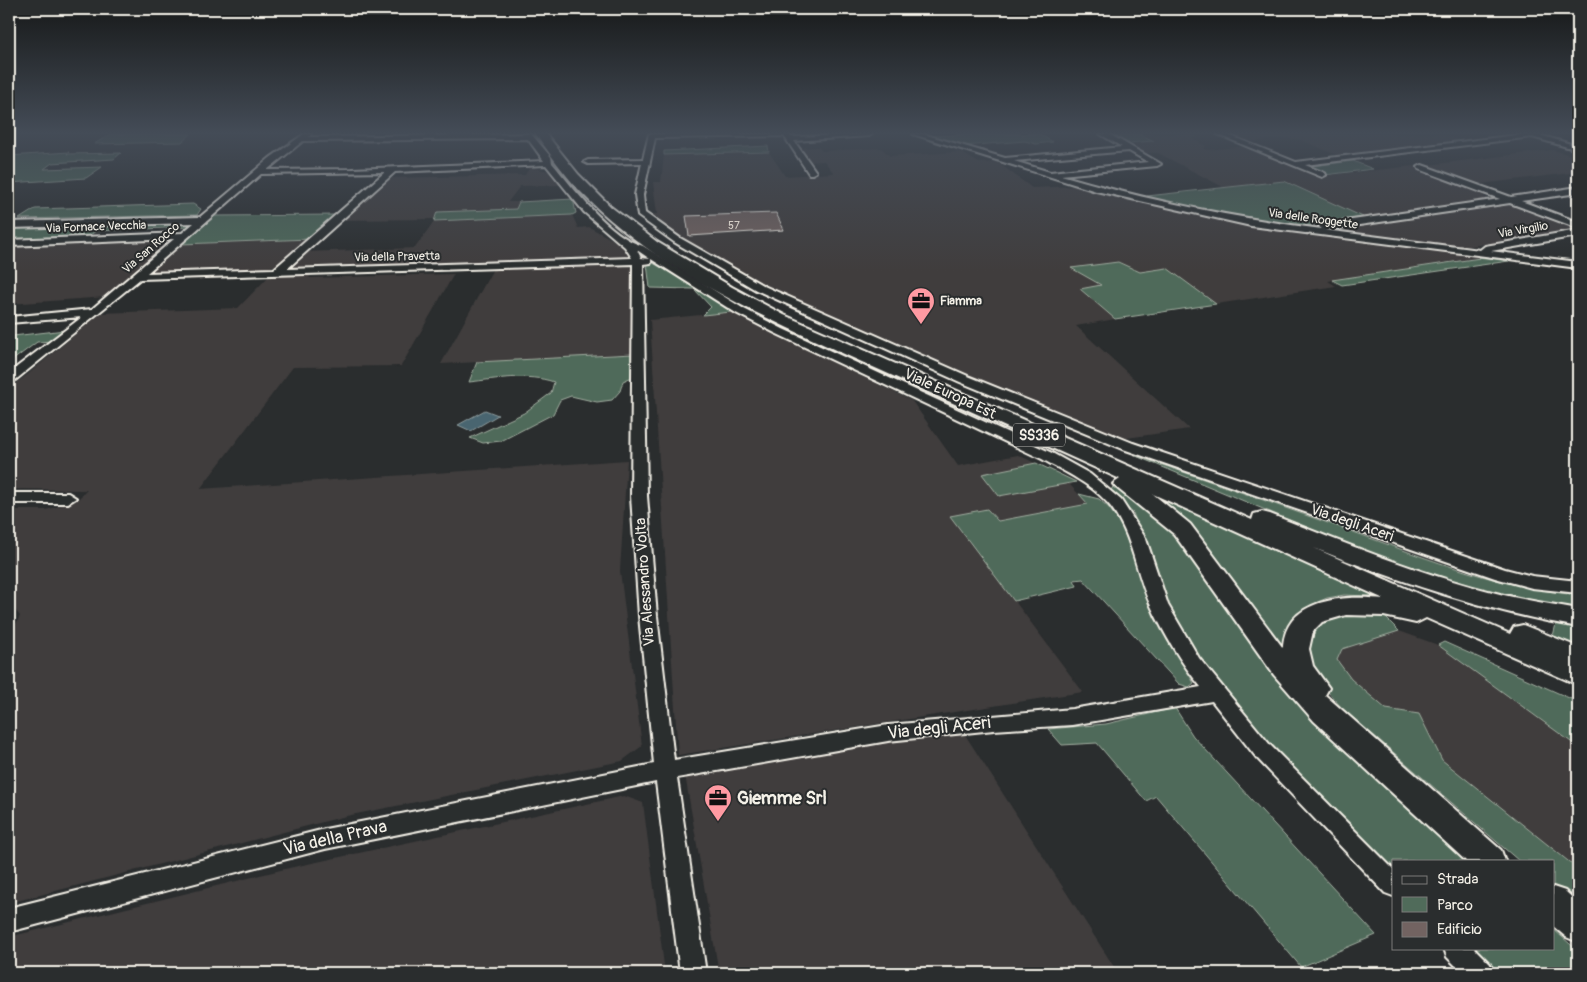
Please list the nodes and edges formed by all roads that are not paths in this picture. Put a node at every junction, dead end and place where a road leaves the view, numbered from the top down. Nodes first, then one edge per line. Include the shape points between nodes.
1 (251, 180) edge
2 (381, 180) edge
3 (562, 180) edge
4 (576, 180) edge
5 (589, 180) edge
6 (643, 180) edge
7 (1065, 180) edge
8 (1458, 180) edge
9 (1578, 190) edge
10 (1512, 199) junction
11 (203, 220) junction
12 (9, 225) edge
13 (1578, 225) edge
14 (1308, 230) junction
15 (1578, 233) edge
16 (184, 236) junction
17 (9, 243) edge
18 (629, 246) junction
19 (1471, 252) junction
20 (656, 260) junction
21 (638, 262) junction
22 (1578, 265) edge
23 (277, 272) junction
24 (138, 276) junction
25 (95, 312) junction
26 (9, 320) edge
27 (15, 370) edge
28 (9, 379) edge
29 (996, 416) junction
30 (1128, 446) joint
31 (9, 498) edge
32 (68, 498) dead end
33 (1251, 515) junction
34 (1578, 587) edge
35 (1578, 618) edge
36 (1578, 658) edge
37 (1578, 675) edge
38 (1578, 680) edge
39 (1216, 693) junction
40 (664, 771) junction
41 (1488, 860) edge
42 (1504, 860) edge
43 (1392, 884) edge
44 (1554, 904) edge
45 (1554, 919) edge
46 (9, 920) edge
47 (1578, 925) edge
48 (1578, 940) edge
49 (1458, 950) edge
50 (693, 973) edge
51 (1481, 973) edge

1 - 11 street, Via San Rocco
2 - 23 street
3 - 18 street, Via Alessandro Volta via 587,210
4 - 29 highway, SS336 via 605,208 681,264 778,318
5 - 33 highway, SS336 via 624,213 676,250 730,282 846,340
6 - 30 street, Viale Europa Est via 639,200 642,214 723,268 792,304 946,372
7 - 14 street, Via delle Roggette via 1206,214
8 - 10 street
9 - 10 street
10 - 13 street
10 - 14 street
11 - 12 street
11 - 16 street, Via San Rocco
14 - 19 street, Via delle Roggette
15 - 19 street, Via Virgilio
16 - 17 street, Via Fornace Vecchia
16 - 24 street, Via San Rocco
18 - 20 street, Viale Europa Est via 640,248
18 - 21 street, Via Alessandro Volta
19 - 22 street, Via delle Roggette
20 - 21 street, Via della Pravetta
20 - 39 street, Viale Europa Est via 779,331 1047,456 1085,477 1116,503 1138,539 1159,606 1192,663
21 - 23 street, Via della Pravetta
21 - 40 street, Via Alessandro Volta via 639,493 647,615
23 - 24 street, Via della Pravetta
24 - 25 street, Via San Rocco
25 - 26 street
25 - 27 street, Via San Rocco
27 - 28 street, Via San Rocco
29 - 37 highway, SS336
29 - 41 highway via 1110,476 1146,498 1182,529 1283,668 1324,713
30 - 34 street, Via degli Aceri via 1500,574 1532,582
31 - 32 street
33 - 35 highway via 1441,588
33 - 36 highway, SS336
38 - 42 highway via 1427,617 1392,607 1332,608 1311,617 1298,632 1295,651 1304,675 1334,709
39 - 40 street, Via degli Aceri via 1072,718 888,733
39 - 43 street, Viale Europa Est via 1263,751
40 - 46 street, Via della Prava via 325,839
40 - 50 street, Via Alessandro Volta
44 - 47 highway
45 - 48 highway
49 - 51 street

